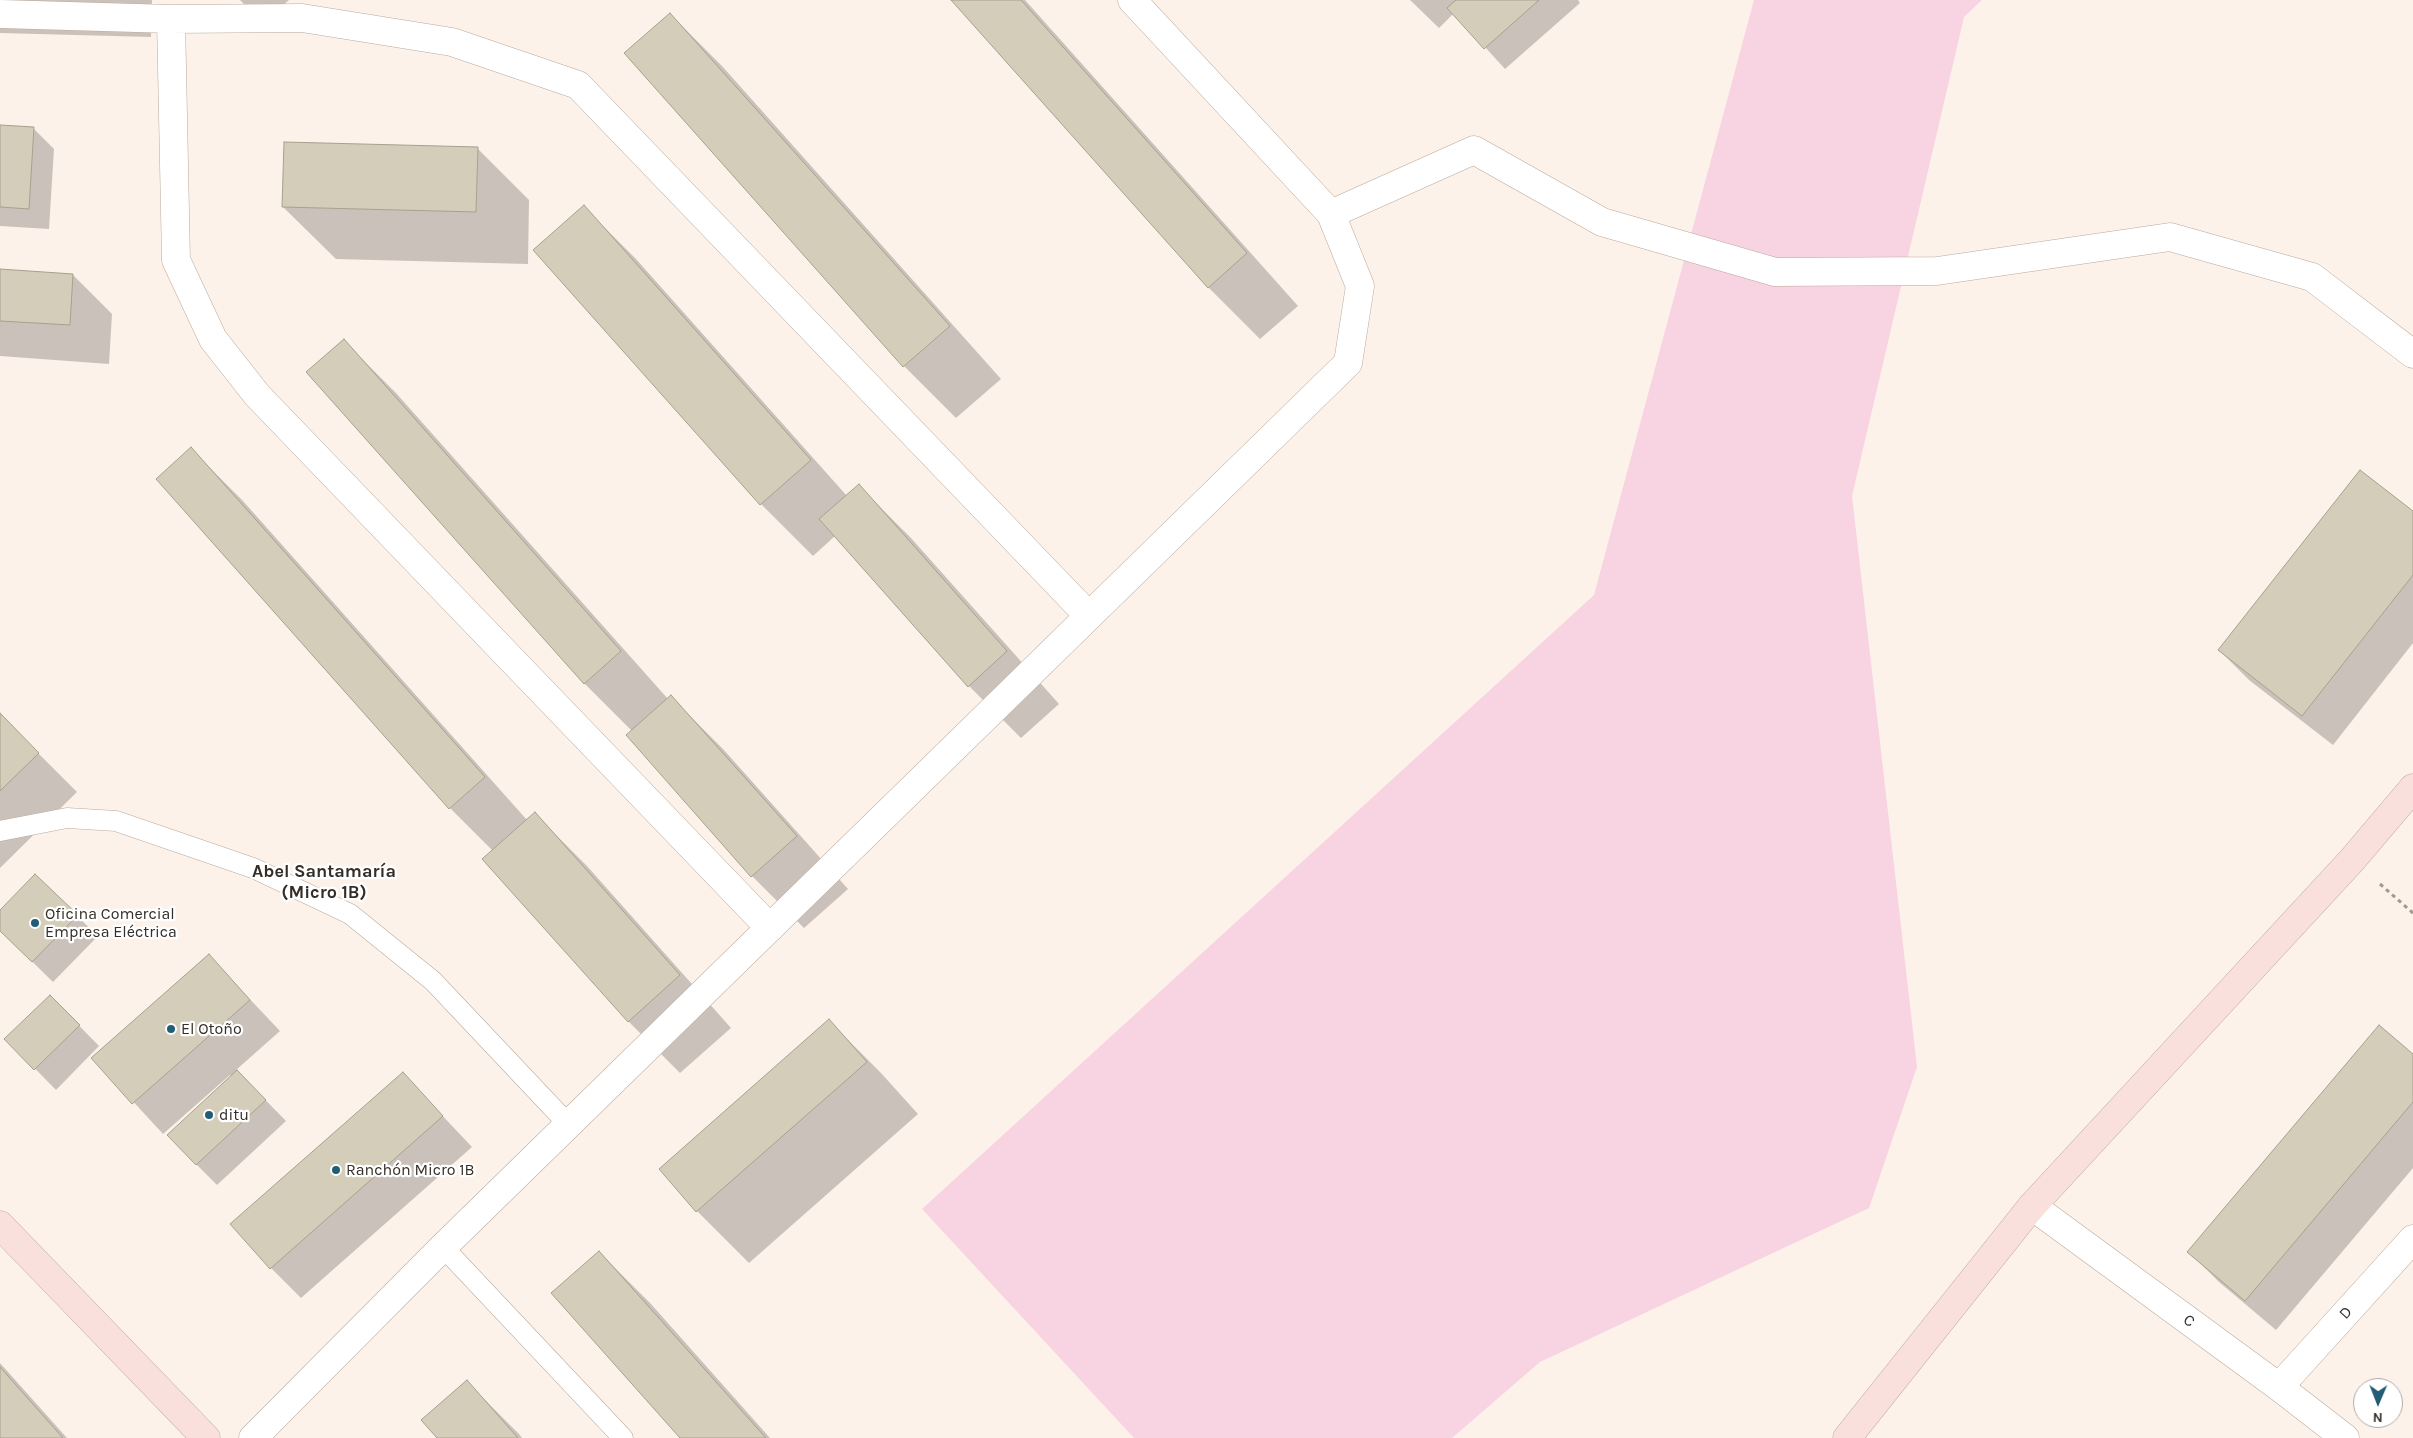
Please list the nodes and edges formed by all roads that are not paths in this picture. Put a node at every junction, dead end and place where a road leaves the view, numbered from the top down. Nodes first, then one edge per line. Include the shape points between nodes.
1 (1132, 0) edge
2 (0, 14) edge
3 (171, 19) junction
4 (1331, 214) junction
5 (2413, 354) edge
6 (1088, 615) junction
7 (2413, 788) edge
8 (0, 831) edge
9 (770, 928) junction
10 (568, 1124) junction
11 (2032, 1206) junction
12 (0, 1225) edge
13 (2413, 1239) edge
14 (443, 1246) junction
15 (2279, 1387) junction
16 (206, 1438) edge
17 (253, 1438) edge
18 (623, 1438) edge
19 (1848, 1438) edge
20 (2345, 1438) edge

1 - 4 street
2 - 3 street
3 - 6 street via 302,18 452,42 578,85
3 - 9 street via 176,260 214,339 257,394
4 - 5 street via 1474,150 1602,222 1775,272 1937,271 2170,237 2312,277
4 - 6 street via 1360,286 1348,362
6 - 9 street
7 - 11 street via 2352,860
8 - 10 lane via 67,818 116,820 253,868 350,914 433,981
9 - 10 street
10 - 14 street
11 - 15 street, C
11 - 19 street
12 - 16 street
13 - 15 street, D
14 - 17 street
14 - 18 lane
15 - 20 street, C

